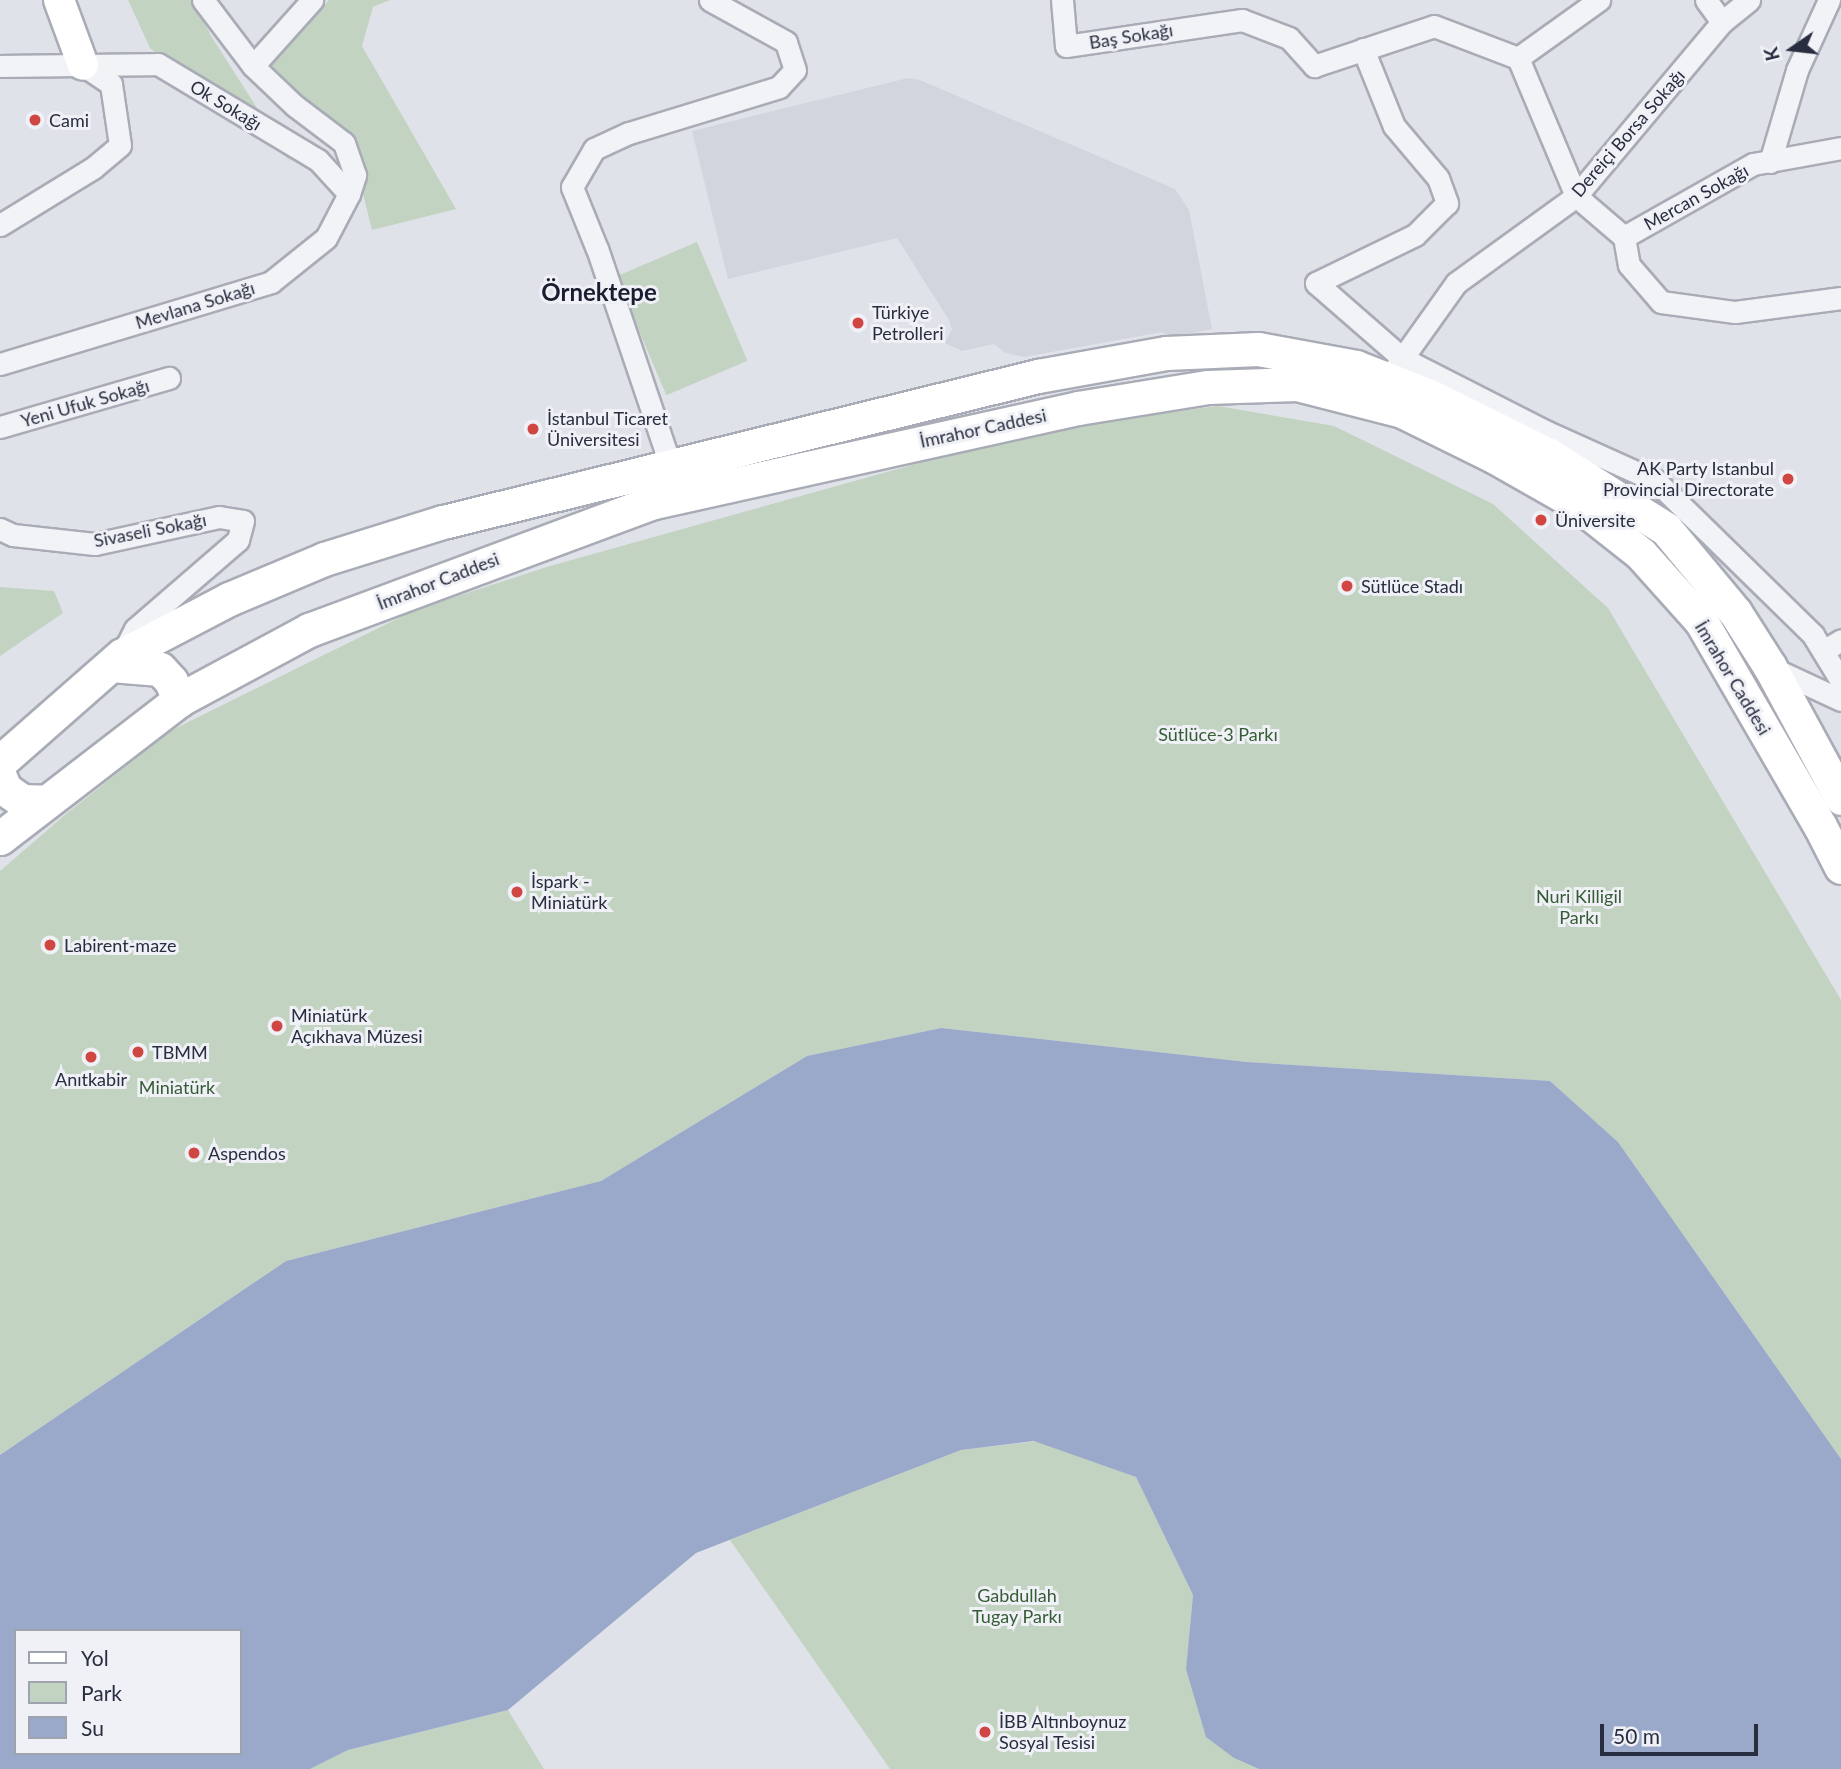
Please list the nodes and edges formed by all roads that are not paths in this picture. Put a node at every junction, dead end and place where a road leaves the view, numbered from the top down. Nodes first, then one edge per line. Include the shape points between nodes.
1 (59, 0) edge
2 (203, 0) edge
3 (312, 0) edge
4 (710, 0) edge
5 (1062, 0) edge
6 (1599, 0) edge
7 (1706, 0) edge
8 (1749, 0) edge
9 (1829, 0) edge
10 (1242, 10) edge
11 (1722, 22) junction
12 (1363, 49) junction
13 (1518, 58) junction
14 (83, 65) junction
15 (0, 66) edge
16 (253, 66) junction
17 (1841, 148) edge
18 (1770, 162) junction
19 (349, 194) junction
20 (1576, 196) junction
21 (0, 225) edge
22 (1623, 237) junction
23 (1841, 298) edge
24 (0, 364) edge
25 (1394, 369) junction
26 (169, 378) dead end
27 (0, 427) edge
28 (671, 467) junction
29 (570, 491) junction
30 (585, 527) junction
31 (4, 532) edge
32 (1690, 557) junction
33 (1666, 582) junction
34 (1832, 646) edge
35 (117, 660) junction
36 (1770, 667) junction
37 (1841, 681) edge
38 (179, 700) junction
39 (1841, 700) edge
40 (0, 762) edge
41 (0, 777) edge
42 (1841, 798) edge
43 (46, 802) junction
44 (0, 838) edge
45 (1841, 867) edge

1 - 14 street
2 - 16 street, Mevlana Sokağı
3 - 16 street
4 - 28 street via 786,42 795,70 779,87 629,133 594,149 572,187
5 - 10 street, Baş Sokağı via 1066,46
6 - 13 street
7 - 11 street
8 - 11 street, Dereiçi Borsa Sokağı
9 - 18 street, Mercan Sokağı via 1797,70
10 - 12 street via 1289,38 1314,66
11 - 20 street, Dereiçi Borsa Sokağı
12 - 13 street via 1434,26
12 - 25 street via 1394,126 1438,178 1447,204 1415,235 1316,283
13 - 20 street
14 - 15 street, Ok Sokağı
14 - 19 street, Ok Sokağı via 158,64 317,160
14 - 21 street via 111,84 120,145 93,169
16 - 19 street, Mevlana Sokağı via 344,143 355,175
17 - 18 street, Mercan Sokağı
18 - 22 street, Mercan Sokağı via 1754,164
19 - 24 street, Mevlana Sokağı via 326,238 271,282
20 - 22 street
20 - 25 street, Dereiçi Borsa Sokağı via 1456,283
22 - 23 street via 1629,265 1661,302 1735,312
25 - 28 main road, İmrahor Caddesi via 1356,367 1258,349 1166,353 1038,376
25 - 32 main road, İmrahor Caddesi via 1430,396 1549,455 1666,529
25 - 34 street via 1656,481 1813,635
26 - 27 street, Yeni Ufuk Sokağı
28 - 29 main road, İmrahor Caddesi
29 - 30 main road
29 - 35 main road, İmrahor Caddesi via 443,522 324,559 229,599
30 - 33 main road, İmrahor Caddesi via 653,502 1077,408 1208,387 1297,384 1402,411 1495,457 1578,504 1642,554
30 - 38 main road, İmrahor Caddesi via 309,631
31 - 35 street, Sivaseli Sokağı via 95,544 219,517 243,521 238,540 135,629
32 - 33 main road
32 - 36 main road, İmrahor Caddesi via 1735,612
33 - 45 main road, İmrahor Caddesi via 1701,621
34 - 37 street
35 - 38 main road via 160,669
35 - 40 main road, İmrahor Caddesi
36 - 39 street
36 - 42 main road, İmrahor Caddesi
38 - 43 main road, İmrahor Caddesi
41 - 43 main road via 5,789 22,802
43 - 44 main road, İmrahor Caddesi

